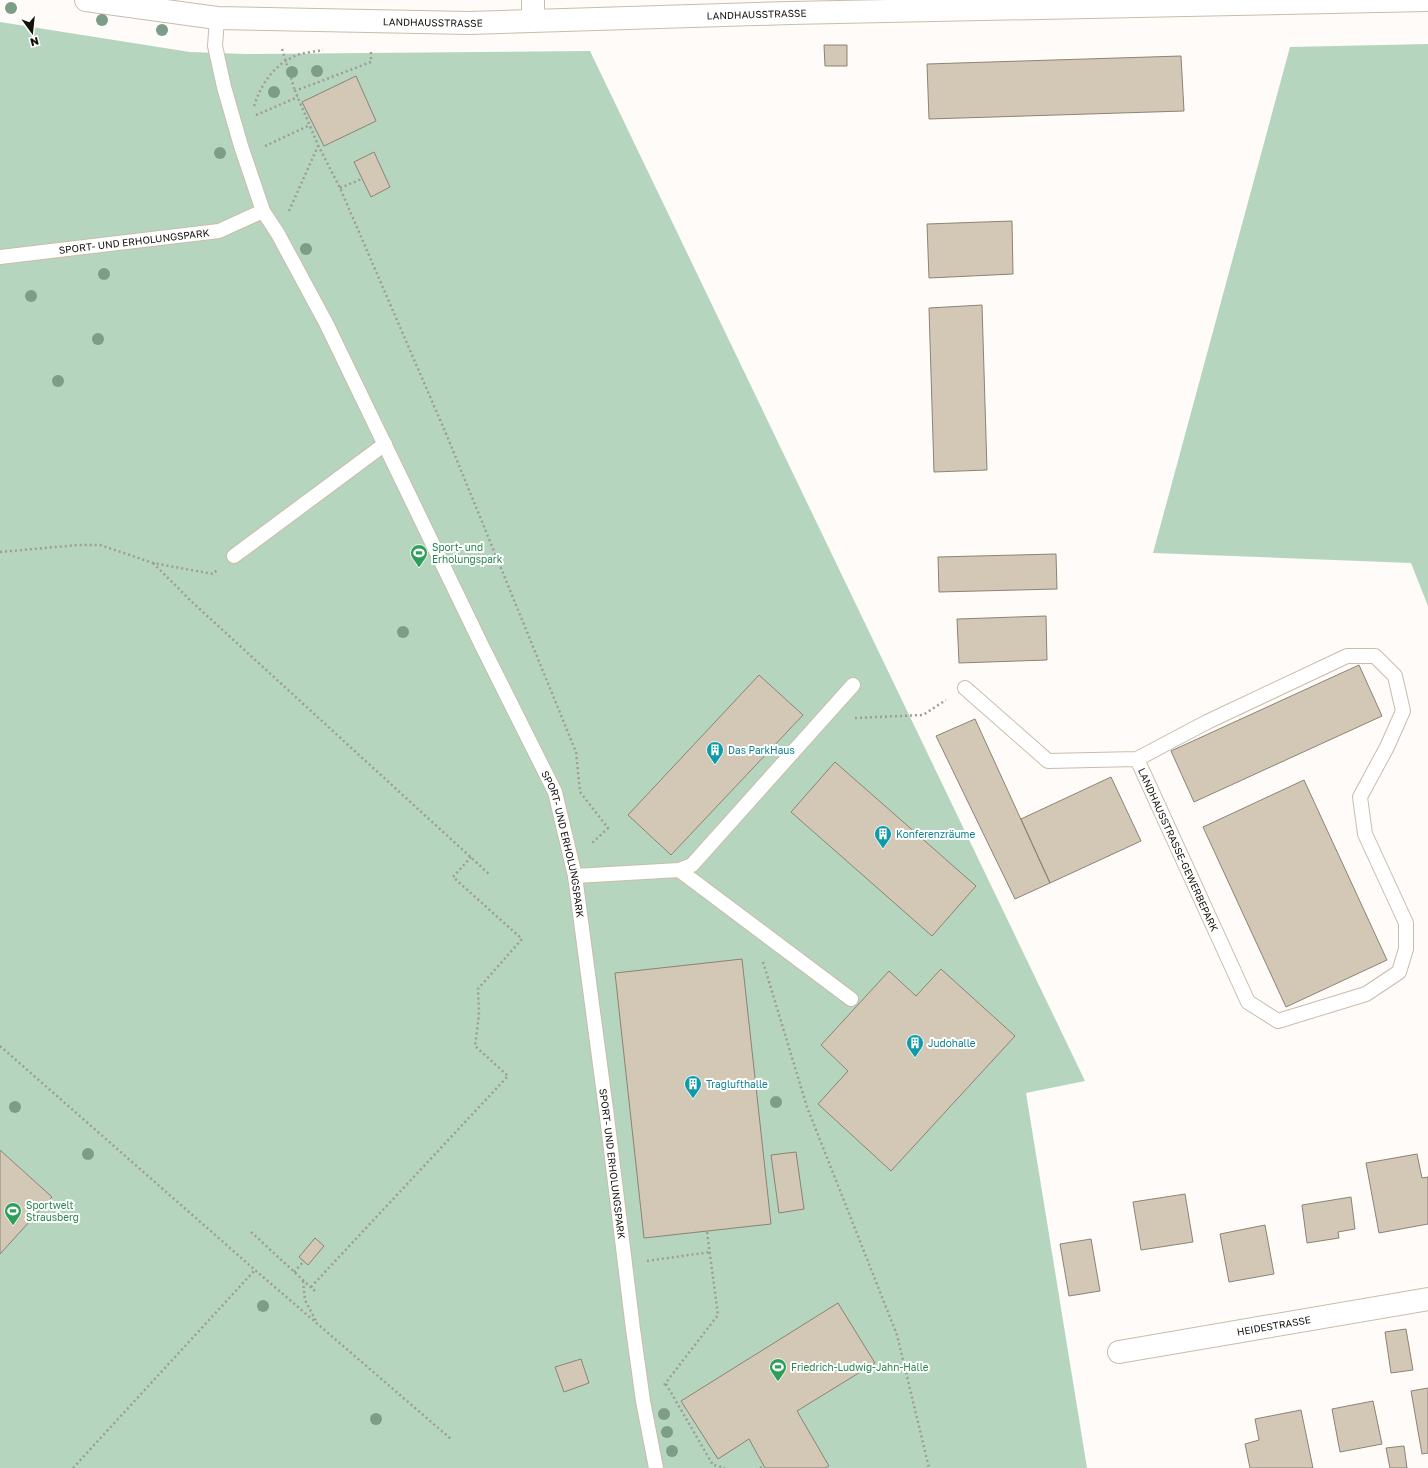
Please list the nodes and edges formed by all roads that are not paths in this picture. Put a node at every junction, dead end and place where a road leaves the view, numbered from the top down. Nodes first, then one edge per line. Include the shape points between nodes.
1 (86, 0) edge
2 (1428, 0) edge
3 (1312, 1) edge
4 (533, 10) edge
5 (217, 18) junction
6 (263, 211) junction
7 (0, 257) edge
8 (385, 444) junction
9 (234, 556) road end
10 (853, 685) dead end
11 (965, 688) road end
12 (1138, 759) junction
13 (574, 869) junction
14 (679, 870) junction
15 (852, 999) dead end
16 (1428, 1299) edge
17 (1119, 1352) dead end
18 (656, 1468) edge

1 - 5 street, LANDHAUSSTRASSE
2 - 3 street, LANDHAUSSTRASSE
3 - 4 street, LANDHAUSSTRASSE via 790,13
4 - 5 street, LANDHAUSSTRASSE via 469,23
5 - 6 lane, SPORT- UND ERHOLUNGSPARK via 215,46 224,87
6 - 7 lane, SPORT- UND ERHOLUNGSPARK via 218,231
6 - 8 lane, SPORT- UND ERHOLUNGSPARK via 326,323
8 - 9 lane
8 - 13 lane, SPORT- UND ERHOLUNGSPARK via 555,792
10 - 14 lane via 692,865
11 - 12 lane, LANDHAUSSTRASSE-GEWERBEPARK via 1048,761
12 - 12 lane, LANDHAUSSTRASSE-GEWERBEPARK via 1207,722 1347,656 1375,656 1395,676 1403,711 1360,797 1365,834 1406,923 1406,949 1399,972 1366,994 1278,1021 1248,1002
13 - 14 lane
13 - 18 lane, SPORT- UND ERHOLUNGSPARK via 624,1264 643,1401
14 - 15 lane
16 - 17 street, HEIDESTRASSE

